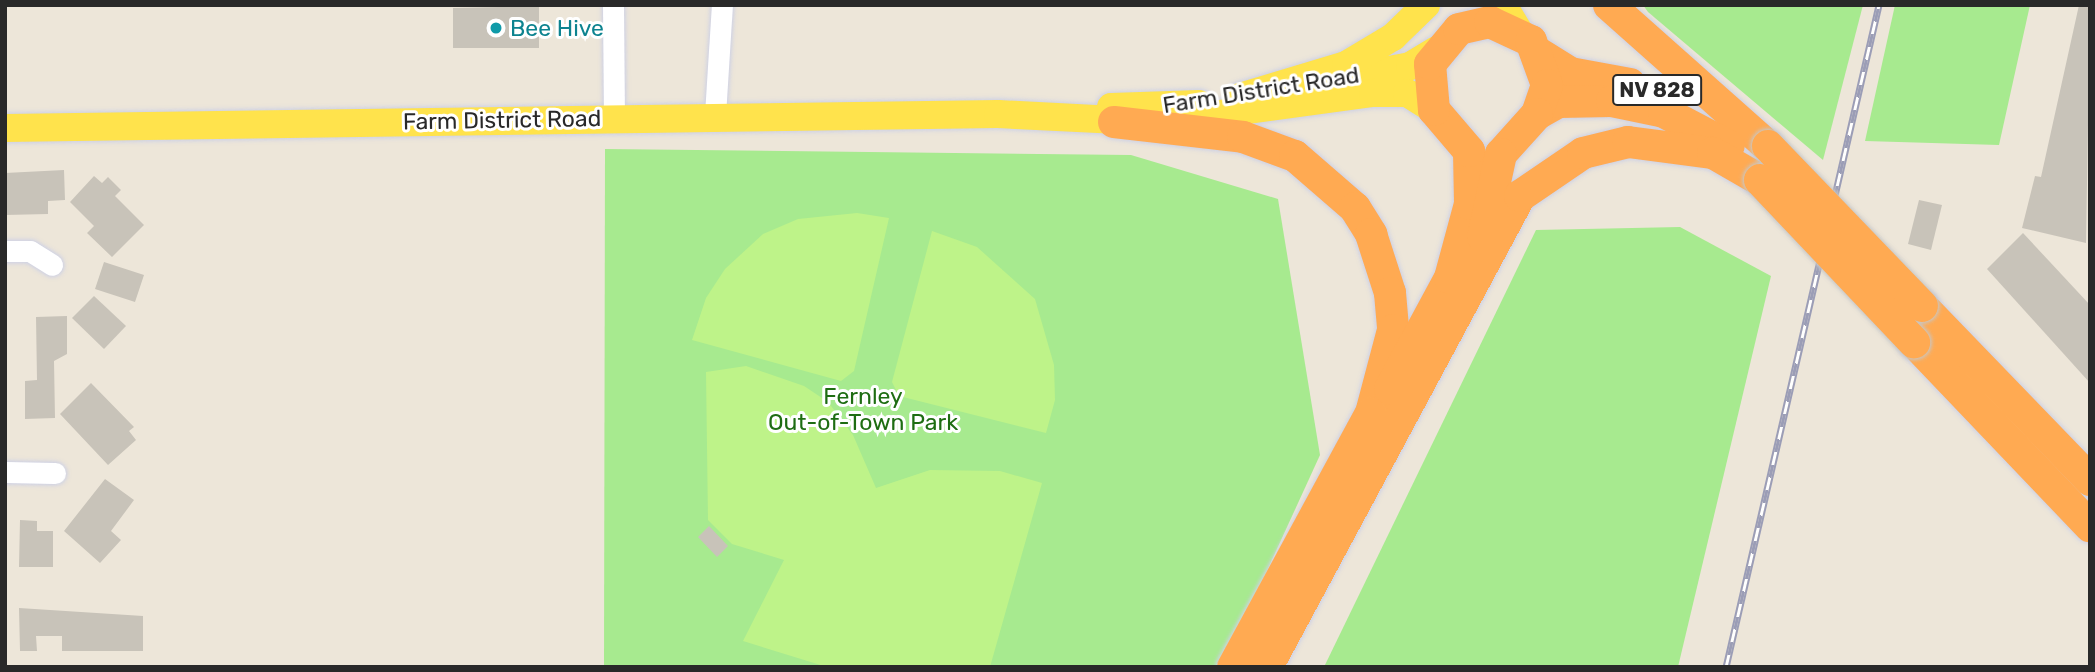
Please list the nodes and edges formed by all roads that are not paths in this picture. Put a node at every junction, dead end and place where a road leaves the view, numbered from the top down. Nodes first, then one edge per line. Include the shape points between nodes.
1 (612, 5) edge
2 (722, 5) edge
3 (1426, 5) edge
4 (1503, 5) edge
5 (1609, 5) edge
6 (1457, 28) edge
7 (1529, 43) junction
8 (1240, 97) junction
9 (1434, 110) junction
10 (998, 114) junction
11 (1537, 114) junction
12 (715, 115) junction
13 (614, 118) junction
14 (1114, 122) junction
15 (5, 128) edge
16 (1455, 133) junction
17 (1515, 135) junction
18 (1768, 146) junction
19 (1760, 180) junction
20 (5, 251) edge
21 (1480, 263) junction
22 (52, 265) dead end
23 (1371, 413) junction
24 (5, 472) edge
25 (55, 473) dead end
26 (2090, 480) edge
27 (2090, 526) edge
28 (1233, 667) edge
29 (1267, 667) edge

1 - 13 street
2 - 12 street
3 - 8 main road via 1393,37 1346,65
4 - 7 main road
5 - 18 highway
6 - 7 highway, NV 828 via 1489,22
6 - 8 main road, Farm District Road / NV 828 via 1410,66
6 - 9 highway via 1427,80
7 - 11 highway via 1547,85
7 - 18 highway, NV 828 via 1570,73 1680,98
8 - 10 main road, Farm District Road / NV 828 via 1178,105 1009,107
9 - 14 main road, Farm District Road / NV 828 via 1418,96 1391,92 1224,117
9 - 16 highway
10 - 12 main road, Farm District Road / NV 828
10 - 14 main road, Farm District Road / NV 828
11 - 17 highway
11 - 19 highway via 1559,102 1592,99 1664,112 1724,142
12 - 13 main road, Farm District Road / NV 828
13 - 15 main road, Farm District Road / NV 828
14 - 23 highway via 1271,145 1335,184 1371,234 1390,293 1393,330
16 - 17 highway via 1485,142
16 - 23 highway via 1469,151 1472,173 1458,255 1425,328
17 - 21 highway via 1501,154
18 - 26 highway, bridge
19 - 21 highway via 1684,145 1608,146 1559,165 1520,197
19 - 27 highway, bridge
20 - 22 street via 30,251
21 - 29 highway via 1459,317
23 - 28 highway
24 - 25 street

